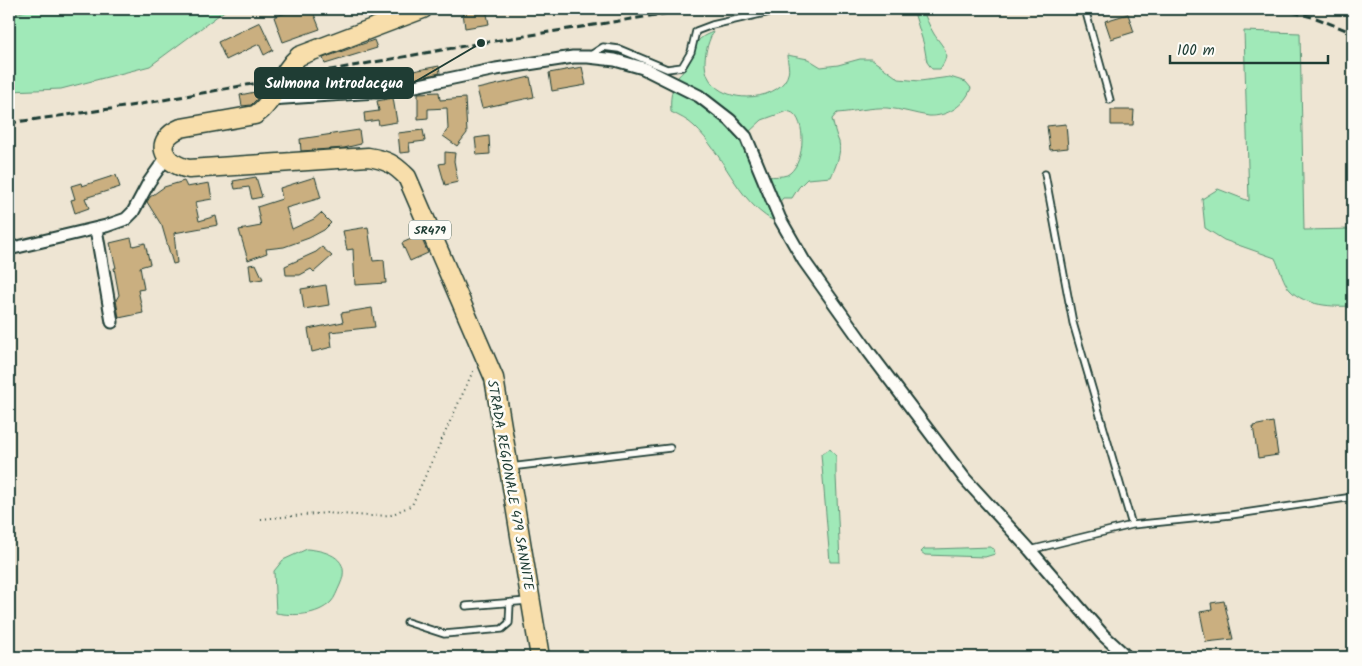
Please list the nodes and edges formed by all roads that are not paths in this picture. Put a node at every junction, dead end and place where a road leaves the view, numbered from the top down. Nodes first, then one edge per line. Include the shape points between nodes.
1 (423, 9) edge
2 (783, 9) edge
3 (1085, 9) edge
4 (588, 57) junction
5 (270, 99) junction
6 (1110, 100) dead end
7 (166, 158) junction
8 (1045, 174) dead end
9 (96, 229) junction
10 (9, 249) edge
11 (112, 322) dead end
12 (670, 448) dead end
13 (508, 467) junction
14 (1353, 497) edge
15 (1132, 525) junction
16 (1030, 550) junction
17 (530, 601) junction
18 (510, 603) junction
19 (466, 606) dead end
20 (407, 622) dead end
21 (540, 657) edge
22 (1127, 657) edge

1 - 5 main road via 299,56 290,64
2 - 4 lane via 696,31 691,52 682,66 667,69 619,49 603,47
3 - 6 lane
4 - 5 street via 496,69 391,91
4 - 16 street via 615,60 692,90 740,129 787,233 812,274 965,479
5 - 7 main road via 264,109 254,115 174,131 164,143
7 - 9 street via 133,212 121,221
7 - 13 main road, STRADA REGIONALE 479 SANNITE / SR479 via 189,169 368,157 394,164 411,185 494,378
8 - 15 lane via 1074,323
9 - 10 street
9 - 11 street
12 - 13 lane
13 - 17 main road, STRADA REGIONALE 479 SANNITE / SR479
14 - 15 lane via 1231,515
15 - 16 lane
16 - 22 street via 1103,635
17 - 18 lane
17 - 21 main road, STRADA REGIONALE 479 SANNITE / SR479
18 - 19 lane
18 - 20 lane via 509,623 502,629 444,634

